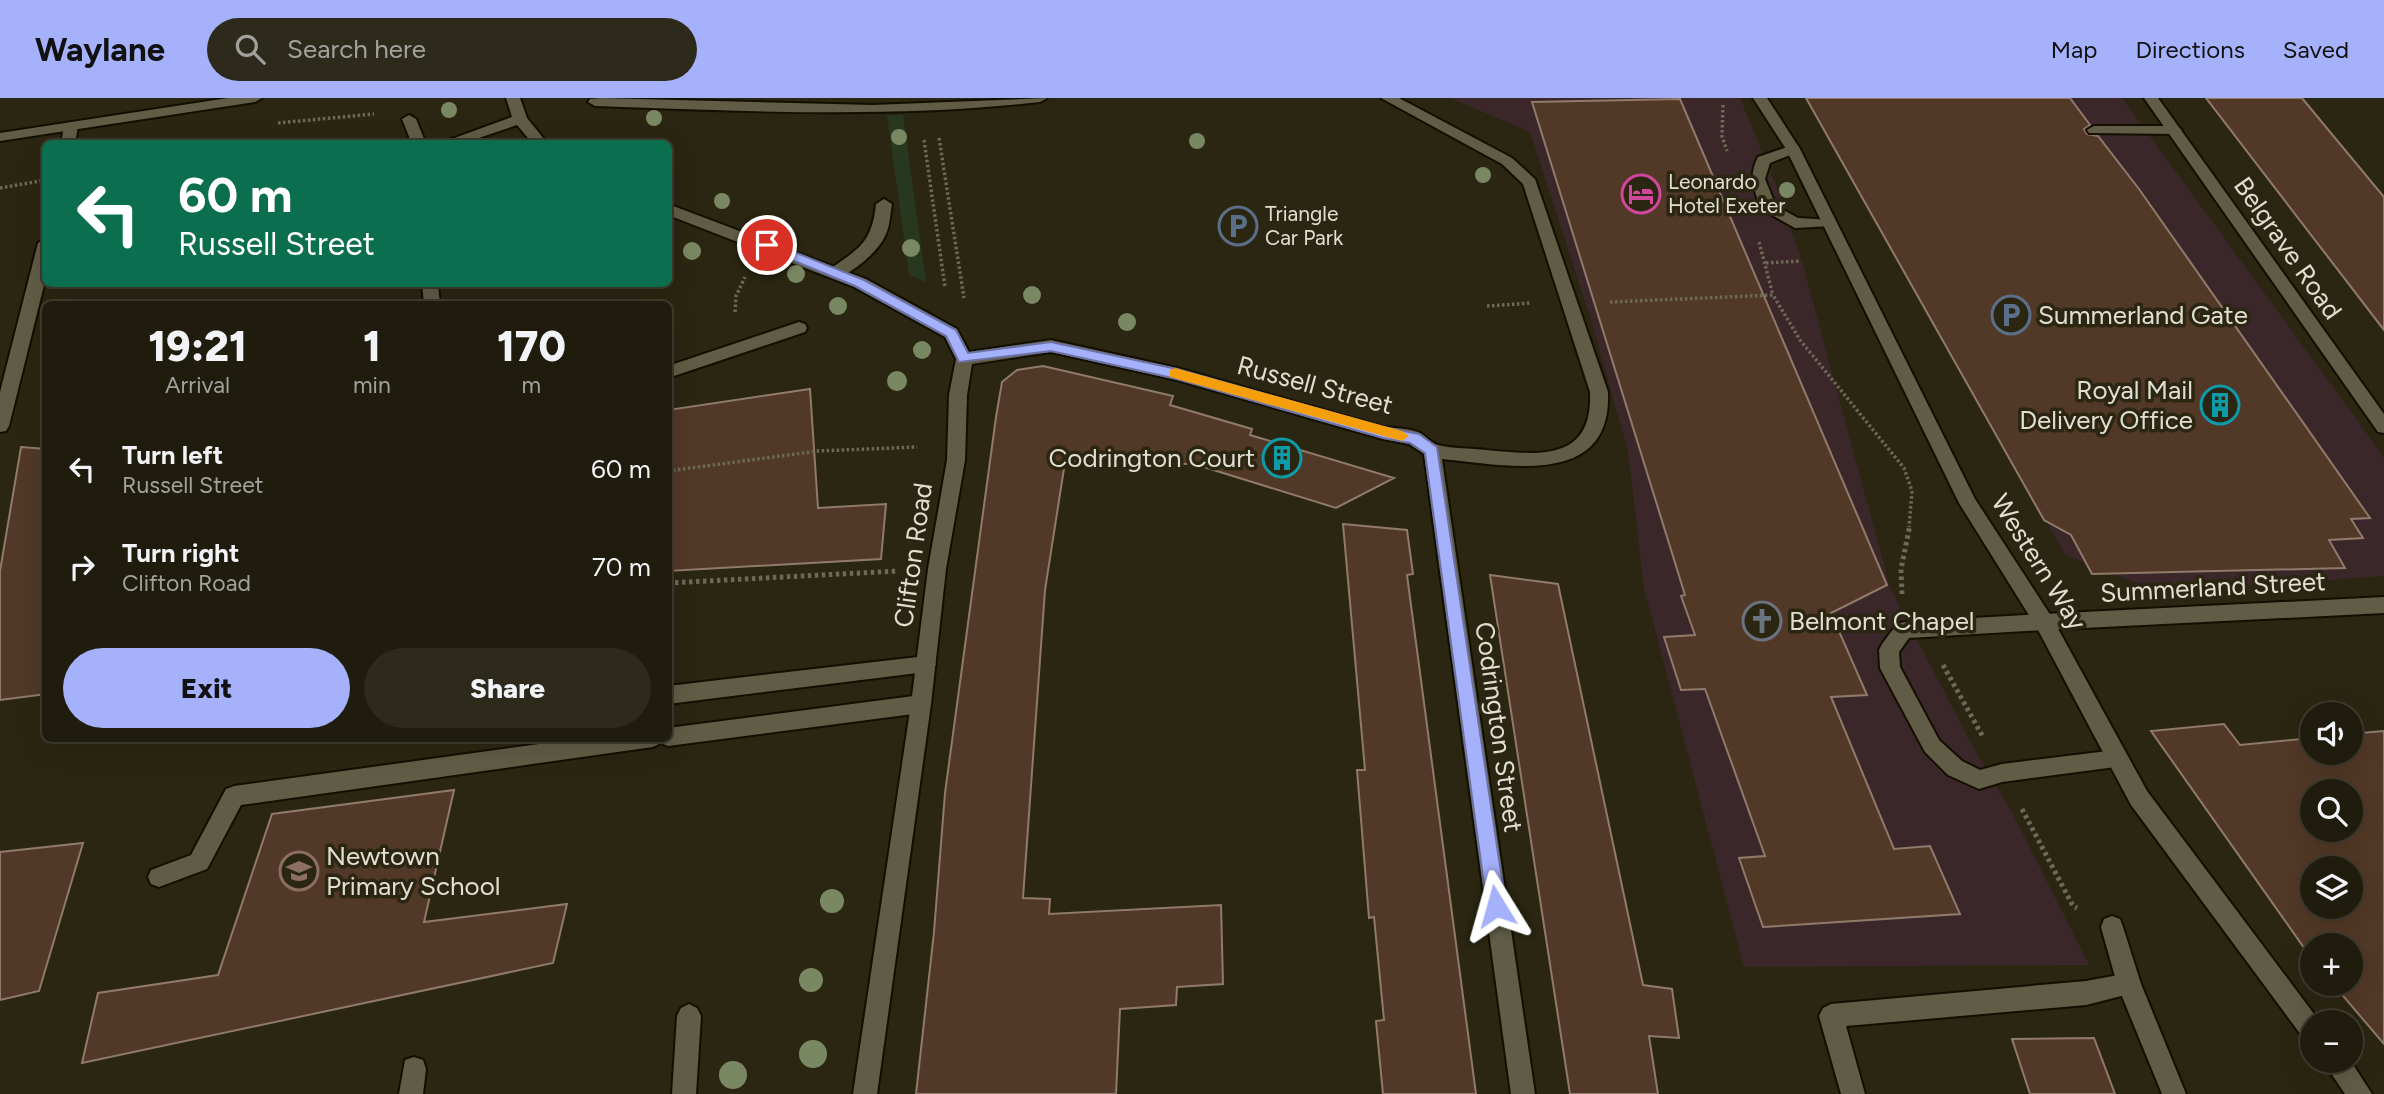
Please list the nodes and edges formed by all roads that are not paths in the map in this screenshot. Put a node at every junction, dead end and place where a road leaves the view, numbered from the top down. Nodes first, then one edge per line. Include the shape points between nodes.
1 (255, 98) edge
2 (513, 98) edge
3 (1040, 98) edge
4 (1388, 98) edge
5 (1760, 98) edge
6 (2151, 98) edge
7 (1016, 100) edge
8 (595, 102) dead end
9 (409, 119) dead end
10 (520, 119) junction
11 (71, 125) junction
12 (2094, 130) dead end
13 (2175, 130) junction
14 (0, 137) edge
15 (69, 140) edge
16 (417, 140) edge
17 (457, 140) edge
18 (538, 140) edge
19 (1793, 149) junction
20 (884, 204) dead end
21 (672, 210) edge
22 (1828, 223) junction
23 (42, 259) edge
24 (836, 273) junction
25 (799, 328) dead end
26 (964, 359) junction
27 (672, 371) edge
28 (0, 426) edge
29 (2384, 428) edge
30 (1432, 451) junction
31 (2384, 605) edge
32 (2044, 622) junction
33 (926, 664) junction
34 (672, 695) edge
35 (922, 704) junction
36 (672, 736) edge
37 (624, 742) edge
38 (2116, 759) junction
39 (159, 877) dead end
40 (2112, 927) road end
41 (2129, 984) junction
42 (2300, 1015) edge
43 (689, 1016) dead end
44 (414, 1069) dead end
45 (2344, 1073) edge
46 (411, 1094) edge
47 (684, 1094) edge
48 (865, 1094) edge
49 (1523, 1094) edge
50 (1853, 1094) edge
51 (2174, 1094) edge
52 (2360, 1094) edge

1 - 11 street
2 - 10 street
3 - 7 street
4 - 30 street, Russell Street via 1507,161 1530,182 1599,392 1600,415 1593,434 1580,447 1559,456 1524,460
5 - 19 street, Western Way
6 - 13 street, Belgrave Road
7 - 8 street via 828,109
9 - 16 street
10 - 17 street
10 - 18 street
11 - 14 street
11 - 15 street
12 - 13 street
13 - 29 street, Belgrave Road
19 - 22 street, Western Way
19 - 22 street via 1763,160 1758,179 1769,209 1795,223
20 - 24 street via 876,243
21 - 24 street
22 - 32 street, Western Way via 1968,503
23 - 28 street
24 - 26 street via 951,333
25 - 27 street
26 - 30 street, Russell Street via 1051,346 1177,374 1414,438
26 - 33 street, Clifton Road via 956,460
30 - 49 street, Codrington Street
31 - 32 street, Summerland Street
32 - 38 street, Western Way
32 - 38 street, Summerland Street via 1904,630 1889,650 1890,668 1932,746 1955,768 1979,780
33 - 34 street
33 - 35 street, Clifton Road
35 - 36 street
35 - 48 street, Clifton Road
37 - 39 street via 234,796 199,863
38 - 42 street, Western Way via 2139,797
40 - 41 street
41 - 50 street via 2086,993 1831,1016
41 - 51 street
43 - 47 street
44 - 46 street
45 - 52 street

